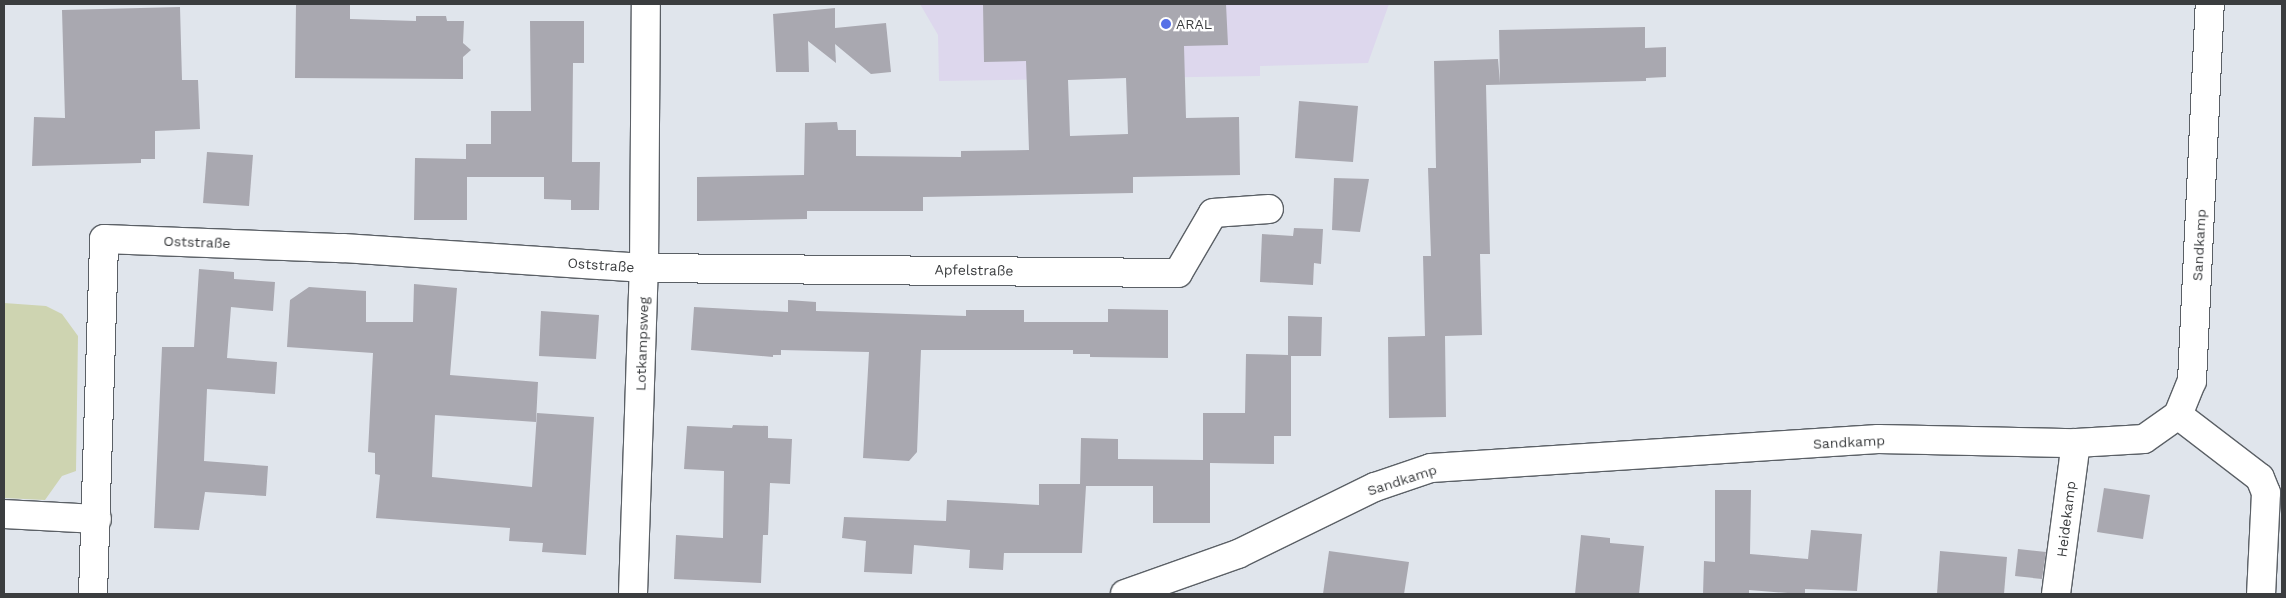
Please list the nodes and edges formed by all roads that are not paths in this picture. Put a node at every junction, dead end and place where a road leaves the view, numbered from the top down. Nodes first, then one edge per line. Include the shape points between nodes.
1 (646, 4) edge
2 (2210, 4) edge
3 (1269, 209) dead end
4 (644, 268) junction
5 (2178, 415) junction
6 (2076, 443) junction
7 (4, 514) edge
8 (97, 519) junction
9 (93, 594) edge
10 (633, 594) edge
11 (1125, 594) edge
12 (2056, 594) edge
13 (2261, 594) edge

1 - 4 street, Lotkampsweg
2 - 5 street, Sandkamp via 2192,381
3 - 4 street, Apfelstraße via 1213,213 1178,273
4 - 8 street, Oststraße via 343,248 104,239
4 - 10 street, Lotkampsweg
5 - 6 street, Sandkamp via 2144,439
5 - 13 street via 2260,478 2266,493
6 - 11 street, Sandkamp via 1878,439 1431,468 1374,487 1238,554
6 - 12 street, Heidekamp
7 - 8 street
8 - 9 street, Oststraße

